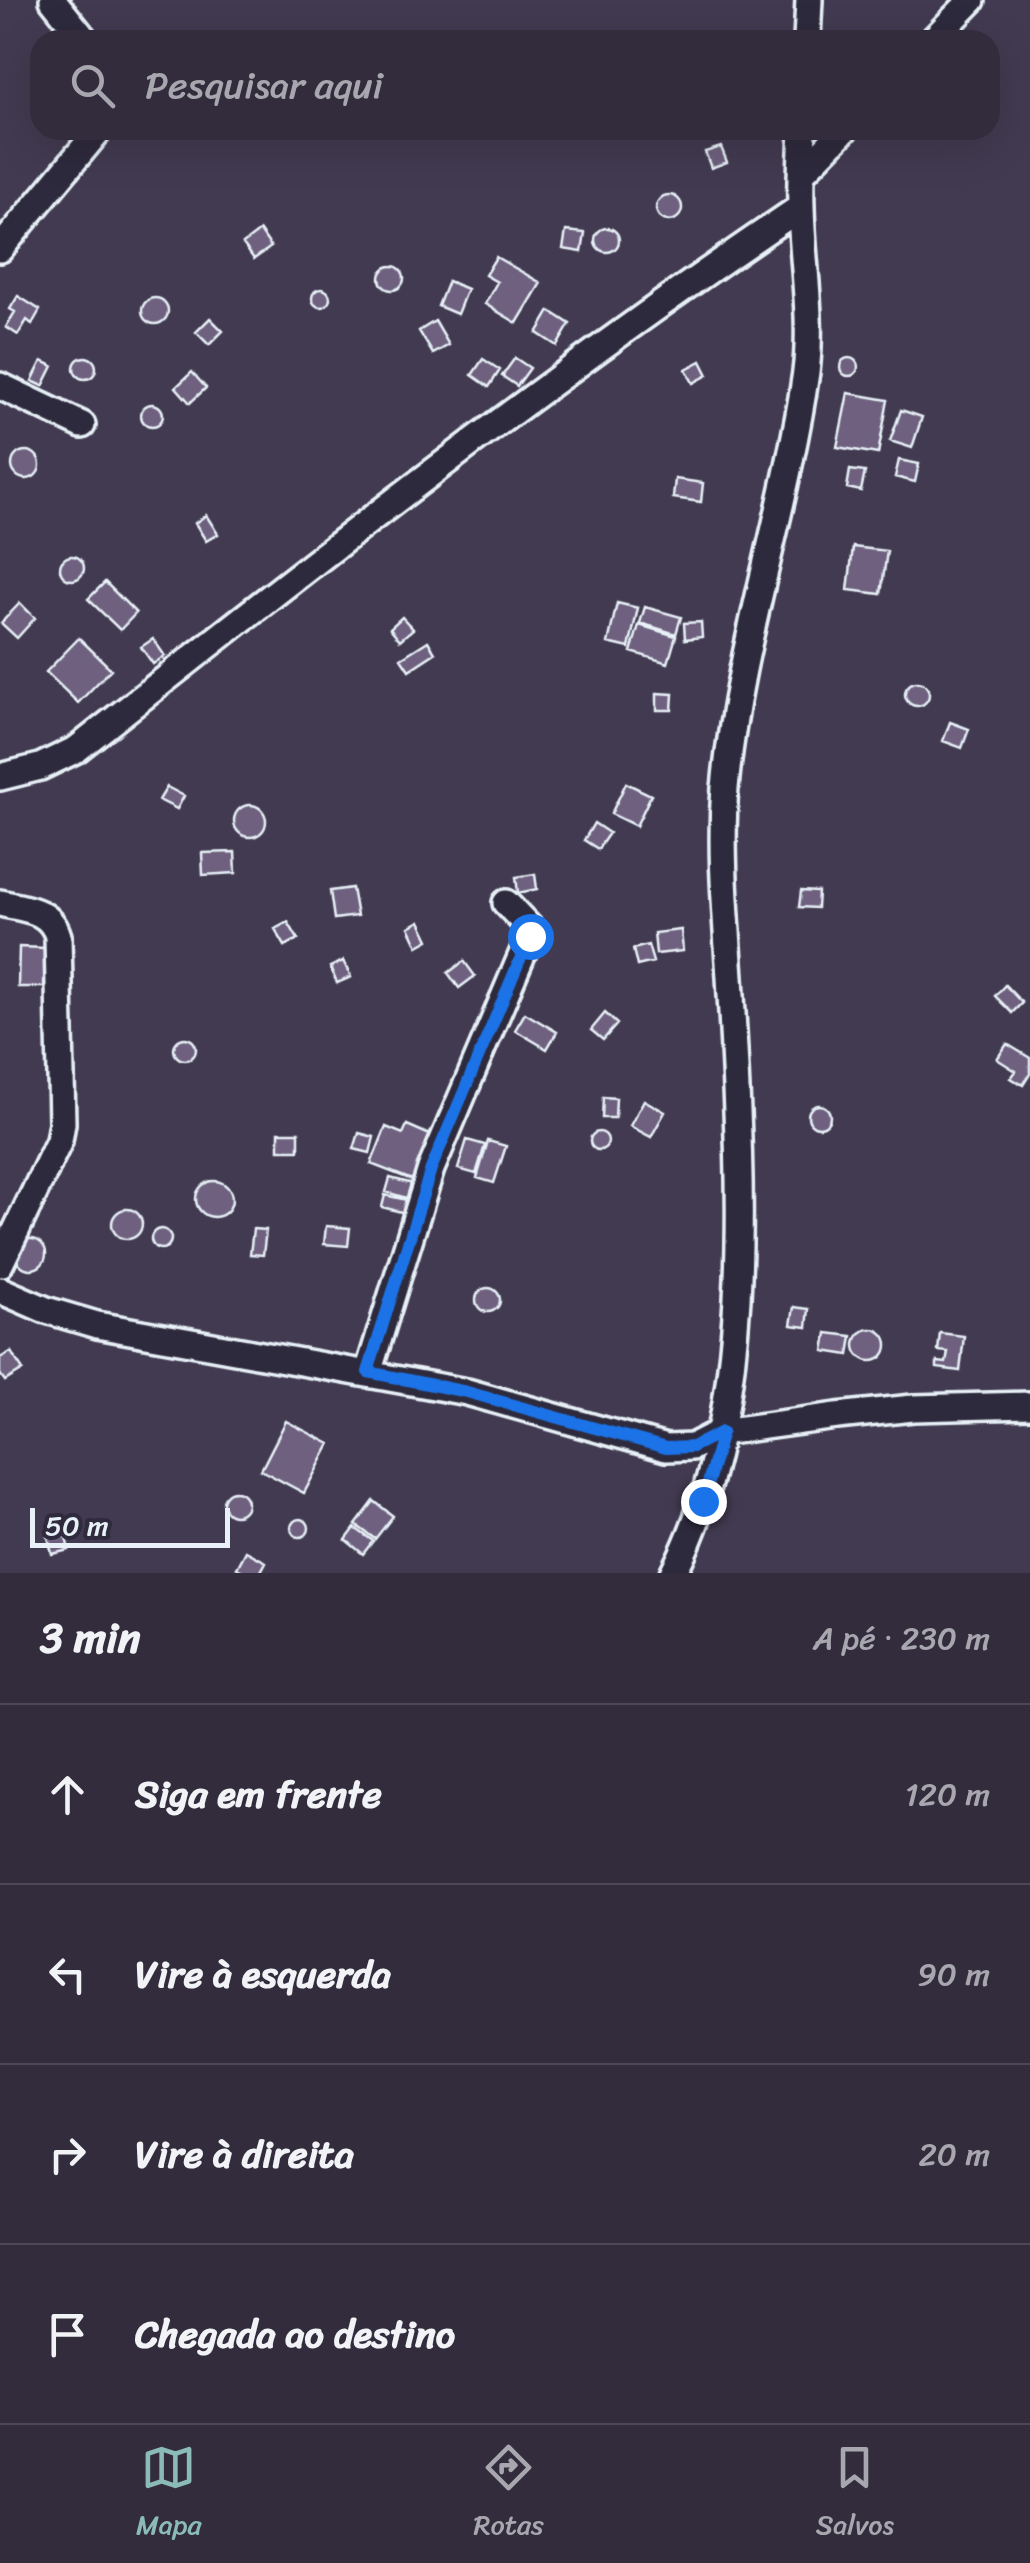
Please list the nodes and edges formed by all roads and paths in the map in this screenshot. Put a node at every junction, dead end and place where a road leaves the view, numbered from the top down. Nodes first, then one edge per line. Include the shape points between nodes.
1 (53, 0) edge
2 (809, 0) edge
3 (972, 0) edge
4 (76, 30) edge
5 (808, 30) edge
6 (943, 30) edge
7 (90, 140) edge
8 (804, 140) edge
9 (834, 140) edge
10 (802, 172) junction
11 (801, 207) junction
12 (0, 249) edge
13 (0, 386) edge
14 (82, 425) dead end
15 (0, 777) edge
16 (0, 903) edge
17 (506, 903) dead end
18 (0, 1264) edge
19 (0, 1290) edge
20 (368, 1372) junction
21 (1030, 1406) edge
22 (722, 1432) junction
23 (673, 1573) edge

1 - 4 street
2 - 5 street
3 - 6 street
7 - 12 street
8 - 10 street
9 - 10 street
10 - 11 street
11 - 15 street via 646,311 76,749
11 - 22 street via 806,371 725,788 739,1148 734,1331
13 - 14 street
16 - 18 street via 42,912 58,936 62,1123 60,1141
17 - 20 street via 530,936 431,1169
19 - 20 street via 97,1324
20 - 22 street via 467,1392 666,1448 692,1447
21 - 22 street via 913,1408
22 - 23 street

